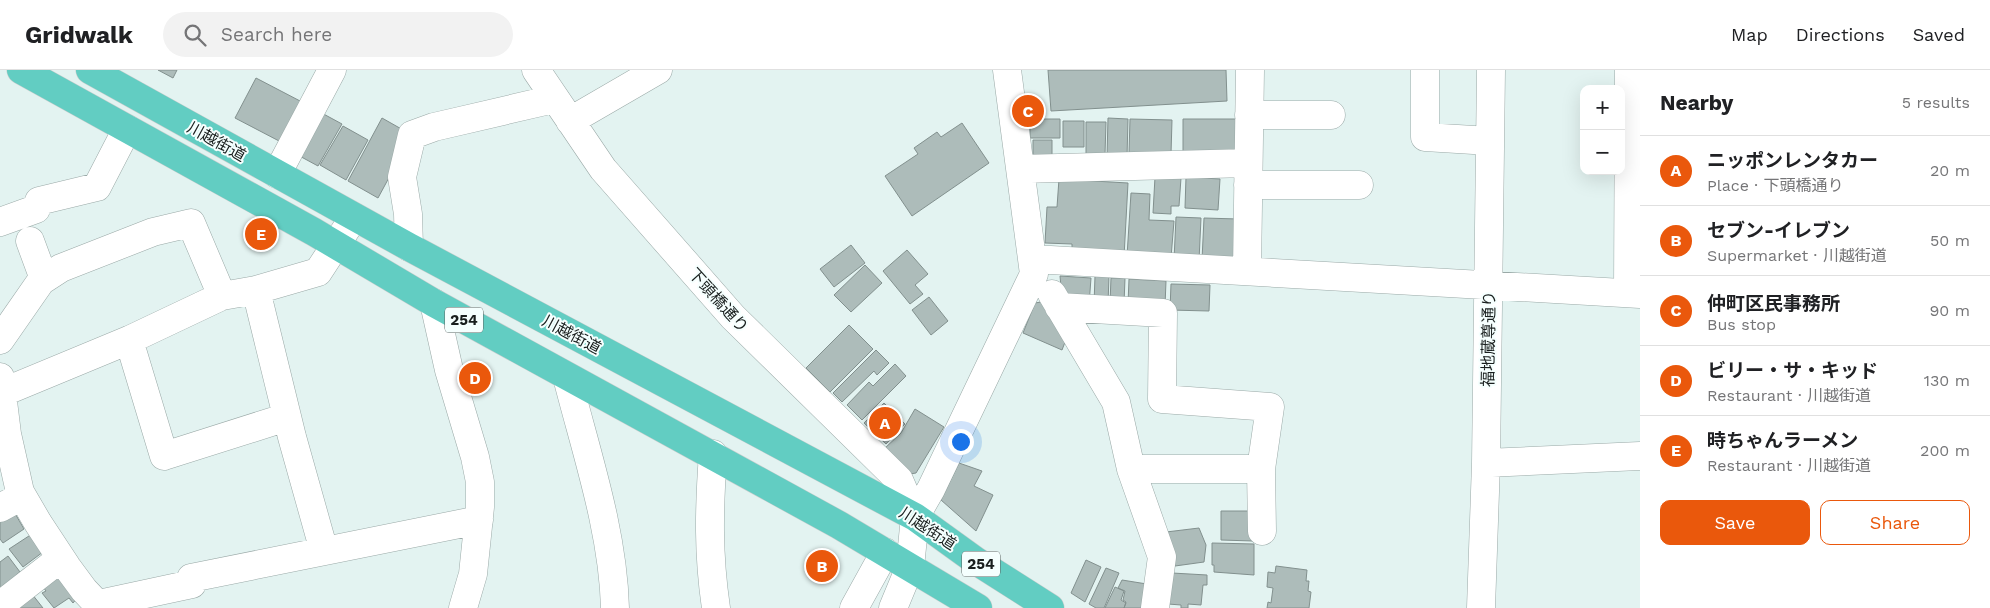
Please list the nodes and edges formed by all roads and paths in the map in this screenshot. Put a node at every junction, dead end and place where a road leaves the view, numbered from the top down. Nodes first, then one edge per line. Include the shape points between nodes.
1 (21, 70) edge
2 (90, 70) edge
3 (332, 70) edge
4 (536, 70) edge
5 (658, 70) edge
6 (1008, 70) edge
7 (1250, 70) edge
8 (1425, 70) edge
9 (1491, 70) edge
10 (1629, 70) edge
11 (554, 100) junction
12 (1249, 114) junction
13 (1331, 115) dead end
14 (570, 122) junction
15 (127, 129) junction
16 (1490, 141) junction
17 (1020, 169) junction
18 (277, 174) junction
19 (1248, 174) junction
20 (1359, 186) dead end
21 (354, 217) junction
22 (18, 224) edge
23 (336, 246) junction
24 (409, 248) junction
25 (1034, 267) junction
26 (1247, 271) junction
27 (44, 279) junction
28 (1489, 285) junction
29 (256, 290) junction
30 (1634, 294) edge
31 (222, 296) junction
32 (434, 303) junction
33 (1059, 307) junction
34 (0, 340) edge
35 (129, 340) junction
36 (567, 376) junction
37 (0, 385) edge
38 (287, 417) junction
39 (713, 454) junction
40 (1640, 456) edge
41 (1486, 463) junction
42 (1131, 469) junction
43 (1261, 469) junction
44 (11, 502) edge
45 (915, 517) junction
46 (479, 520) junction
47 (1262, 531) dead end
48 (324, 551) junction
49 (884, 552) junction
50 (61, 558) junction
51 (910, 567) junction
52 (7, 600) dead end
53 (100, 606) edge
54 (463, 608) edge
55 (615, 608) edge
56 (716, 608) edge
57 (854, 608) edge
58 (893, 608) edge
59 (978, 608) edge
60 (1050, 608) edge
61 (1155, 608) edge
62 (1481, 608) edge

1 - 15 highway, 川越街道 / 254
2 - 18 highway, 川越街道 / 254
3 - 18 street
4 - 11 street, 下頭橋通り
5 - 14 street
6 - 17 street
7 - 12 street
8 - 16 street via 1425,137
9 - 16 street, 福地蔵尊通り
10 - 30 street
11 - 14 street, 下頭橋通り
11 - 24 street via 434,127 412,135 402,177
12 - 13 street
12 - 19 street
14 - 45 street, 下頭橋通り via 603,169 733,317 899,480
15 - 22 street via 97,187 39,201 36,209
15 - 23 highway, 川越街道 / 254
16 - 28 street, 福地蔵尊通り
17 - 19 street
17 - 25 street
18 - 21 highway, 川越街道 / 254
19 - 20 street
19 - 26 street
21 - 23 street
21 - 24 highway, 川越街道 / 254
22 - 27 street
23 - 29 street via 318,272
23 - 32 highway, 川越街道 / 254
24 - 45 highway, 川越街道 / 254
25 - 26 street
25 - 33 street
25 - 45 street
26 - 28 street
27 - 31 street via 60,268 144,235 191,224
27 - 34 street
28 - 30 street
28 - 41 street, 福地蔵尊通り
29 - 31 street
29 - 38 street
31 - 35 street
32 - 36 highway, 川越街道 / 254
32 - 46 street via 449,370 475,457 480,482
33 - 42 street via 1116,402
33 - 43 street via 1164,314 1162,399 1270,407
35 - 37 street
35 - 38 street via 164,456
36 - 39 highway, 川越街道 / 254
36 - 55 street via 599,496 614,580
37 - 44 street
38 - 48 street
39 - 49 highway, 川越街道 / 254
39 - 56 street via 710,570
40 - 41 street
41 - 62 street, 福地蔵尊通り
42 - 43 street
42 - 61 street via 1162,556
43 - 47 street
44 - 50 street
45 - 51 street
45 - 60 highway, 川越街道 / 254
46 - 48 street
46 - 54 street via 473,574
48 - 53 street via 191,578 192,584
49 - 51 highway, 川越街道 / 254
49 - 57 street
50 - 52 street
50 - 53 street
51 - 58 street
51 - 59 highway, 川越街道 / 254

